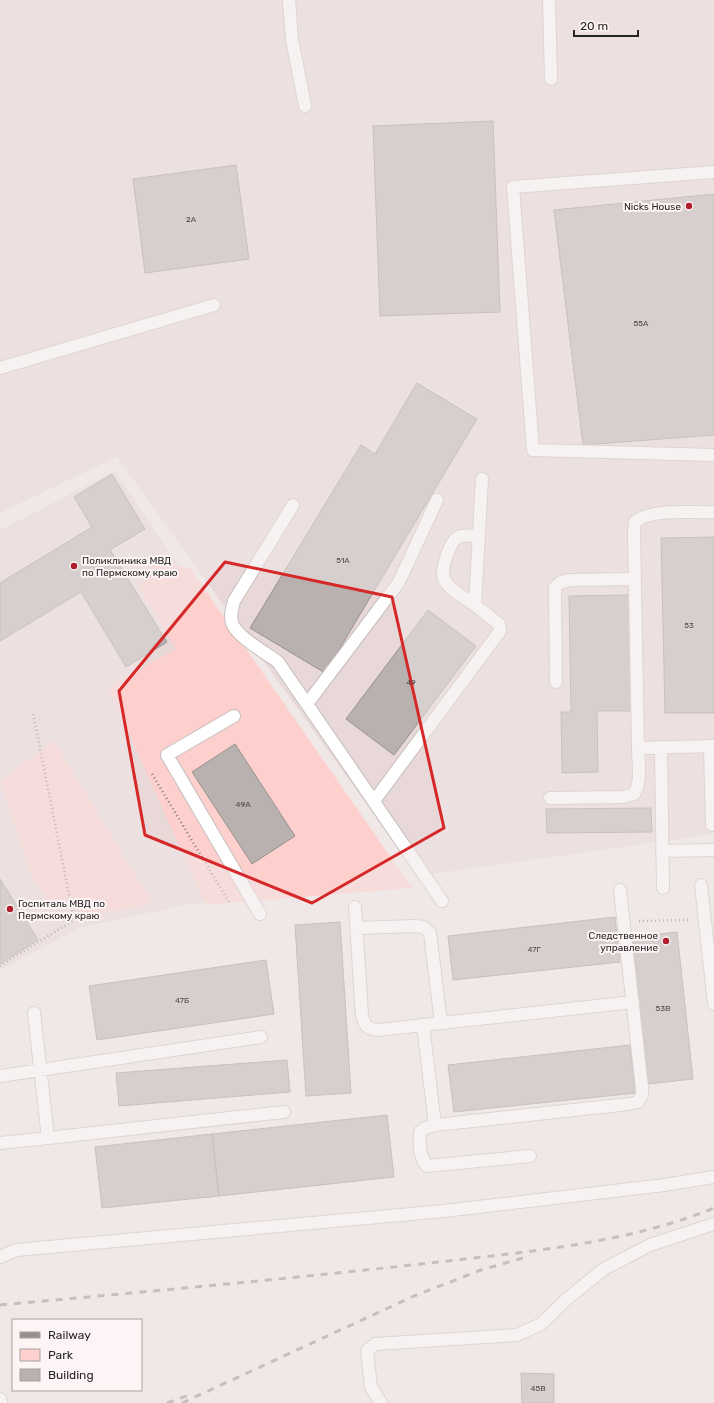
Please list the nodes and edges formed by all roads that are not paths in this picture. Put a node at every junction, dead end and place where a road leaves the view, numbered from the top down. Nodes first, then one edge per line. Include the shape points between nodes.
1 (289, 0) edge
2 (549, 0) edge
3 (552, 79) dead end
4 (305, 106) dead end
5 (714, 172) edge
6 (214, 305) dead end
7 (0, 368) edge
8 (714, 455) edge
9 (482, 479) dead end
10 (437, 500) dead end
11 (293, 505) dead end
12 (714, 512) edge
13 (478, 536) junction
14 (635, 579) junction
15 (475, 605) junction
16 (556, 682) dead end
17 (307, 704) junction
18 (234, 716) dead end
19 (712, 746) edge
20 (661, 747) junction
21 (638, 748) junction
22 (550, 798) dead end
23 (374, 801) junction
24 (712, 825) dead end
25 (714, 850) edge
26 (662, 851) junction
27 (701, 885) dead end
28 (663, 888) dead end
29 (620, 890) dead end
30 (442, 901) dead end
31 (355, 907) dead end
32 (260, 914) dead end
33 (356, 928) junction
34 (633, 1002) junction
35 (714, 1004) edge
36 (34, 1013) dead end
37 (441, 1023) junction
38 (424, 1025) junction
39 (261, 1037) dead end
40 (41, 1069) junction
41 (0, 1076) edge
42 (284, 1112) dead end
43 (435, 1125) junction
44 (48, 1138) junction
45 (0, 1143) edge
46 (530, 1156) dead end
47 (714, 1176) edge
48 (714, 1224) edge
49 (0, 1257) edge
50 (0, 1399) edge
51 (1, 1403) edge
52 (381, 1403) edge

1 - 4 lane via 292,39
2 - 3 lane
5 - 8 lane via 513,187 533,450
6 - 7 lane
9 - 13 lane
10 - 17 lane via 399,582
11 - 17 lane via 234,601 231,611 232,624 240,634 278,662
12 - 14 lane via 653,513 642,516 635,522
13 - 15 lane
13 - 15 lane via 460,536 455,539 442,574 450,586
14 - 16 lane via 571,580 561,582 555,587
14 - 21 lane
15 - 23 lane via 499,624 497,638
17 - 23 lane
18 - 32 lane via 167,755
19 - 20 lane
19 - 24 lane
20 - 21 lane
20 - 26 lane
21 - 22 lane via 638,789 634,794 623,797
23 - 30 lane
25 - 26 lane
26 - 28 lane
27 - 35 lane
29 - 34 lane
31 - 33 lane
33 - 37 lane via 414,926 424,927 430,932
33 - 38 lane via 364,1024 370,1029 378,1030
34 - 37 lane
34 - 43 lane via 642,1088 638,1102
36 - 40 lane
37 - 38 lane
38 - 43 lane
39 - 40 lane
40 - 41 lane
40 - 44 lane
42 - 44 lane
43 - 46 lane via 420,1132 420,1152 422,1160 428,1166
44 - 45 lane
47 - 49 lane via 656,1186 444,1211 16,1250
48 - 52 lane via 650,1245 604,1269 541,1324 517,1335 375,1344 367,1351 371,1387
50 - 51 lane

